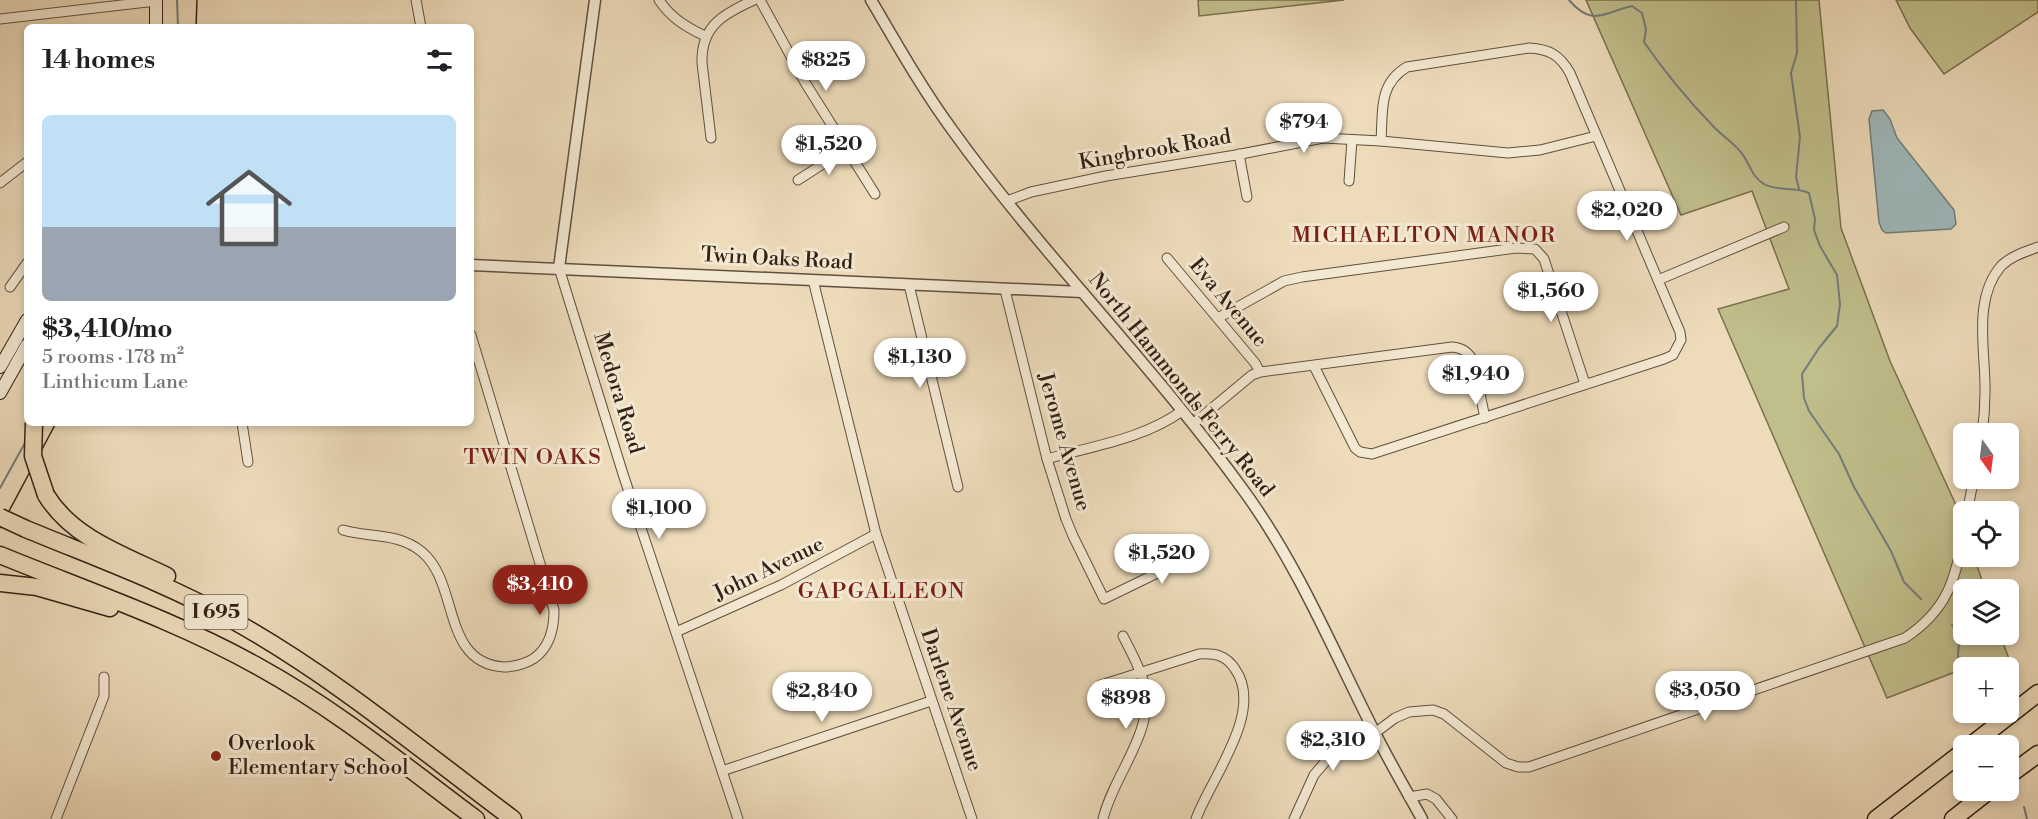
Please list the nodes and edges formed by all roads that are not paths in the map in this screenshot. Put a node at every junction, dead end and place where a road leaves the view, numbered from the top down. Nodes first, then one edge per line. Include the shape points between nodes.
1 (416, 0) edge
2 (595, 0) edge
3 (659, 0) edge
4 (754, 0) edge
5 (760, 0) edge
6 (871, 0) edge
7 (156, 1) edge
8 (0, 19) edge
9 (156, 24) edge
10 (420, 24) edge
11 (705, 36) junction
12 (1596, 136) junction
13 (711, 138) dead end
14 (1352, 140) junction
15 (1381, 141) junction
16 (846, 149) junction
17 (1239, 154) junction
18 (24, 164) edge
19 (798, 180) dead end
20 (1349, 181) dead end
21 (0, 183) edge
22 (875, 194) dead end
23 (1247, 197) dead end
24 (1007, 201) junction
25 (1784, 227) dead end
26 (2038, 247) edge
27 (1167, 258) dead end
28 (474, 265) edge
29 (24, 268) edge
30 (559, 268) junction
31 (813, 280) junction
32 (1658, 280) junction
33 (909, 285) junction
34 (10, 287) dead end
35 (1005, 290) junction
36 (1082, 292) junction
37 (1218, 318) junction
38 (24, 325) edge
39 (474, 345) edge
40 (24, 350) edge
41 (1314, 366) junction
42 (0, 367) edge
43 (1260, 372) junction
44 (1585, 384) junction
45 (0, 393) edge
46 (1182, 411) junction
47 (1485, 418) junction
48 (1193, 423) junction
49 (1983, 423) edge
50 (34, 426) edge
51 (242, 426) edge
52 (1047, 459) junction
53 (248, 462) dead end
54 (958, 487) dead end
55 (0, 518) edge
56 (343, 530) dead end
57 (876, 534) junction
58 (1196, 545) dead end
59 (5, 557) edge
60 (1956, 567) edge
61 (0, 583) edge
62 (175, 624) junction
63 (676, 632) junction
64 (1123, 636) dead end
65 (1140, 672) junction
66 (104, 678) dead end
67 (1101, 685) dead end
68 (345, 693) junction
69 (2038, 693) edge
70 (931, 701) junction
71 (1375, 733) junction
72 (1984, 735) edge
73 (2038, 754) edge
74 (1953, 760) edge
75 (2019, 768) edge
76 (722, 771) junction
77 (1409, 797) junction
78 (1976, 801) edge
79 (1298, 818) edge
80 (56, 819) edge
81 (476, 819) edge
82 (513, 819) edge
83 (738, 819) edge
84 (972, 819) edge
85 (1103, 819) edge
86 (1196, 819) edge
87 (1422, 819) edge
88 (1452, 819) edge
89 (1876, 819) edge
90 (1953, 819) edge

1 - 10 street
2 - 30 street, Medora Road
3 - 11 street via 675,19
4 - 11 street via 725,15
5 - 16 street
6 - 24 street, North Hammonds Ferry Road via 951,129
7 - 8 street
7 - 9 main road
11 - 13 street via 702,63
12 - 15 street, Kingbrook Road via 1540,150 1508,153
12 - 15 street via 1563,61 1554,53 1529,48 1398,72 1385,91
12 - 32 street
14 - 15 street, Kingbrook Road
14 - 17 street, Kingbrook Road via 1323,138
14 - 20 street
16 - 19 street
16 - 22 street
17 - 23 street
17 - 24 street, Kingbrook Road via 1106,176
18 - 21 street
24 - 36 street, North Hammonds Ferry Road
25 - 32 street
26 - 49 street via 2003,265 1989,288 1983,326
27 - 37 street, Eva Avenue
28 - 30 street, Twin Oaks Road
29 - 34 street
30 - 31 street, Twin Oaks Road
30 - 63 street, Medora Road
31 - 33 street, Twin Oaks Road
31 - 57 street, Darlene Avenue
32 - 44 street via 1680,332 1679,347 1664,359
33 - 35 street, Twin Oaks Road
33 - 54 street
35 - 36 street, Twin Oaks Road
35 - 52 street, Jerome Avenue
36 - 46 street, North Hammonds Ferry Road
37 - 43 street, Eva Avenue
37 - 44 street via 1284,281 1302,277 1516,248 1535,249 1544,259
38 - 42 main road
39 - 56 street via 554,609 554,626 541,653 508,667 474,657 461,640 442,580 421,551 399,539
40 - 45 main road
41 - 43 street
41 - 47 street via 1461,348 1473,360
41 - 47 street via 1355,448 1367,454
43 - 48 street
44 - 47 street
46 - 48 street, North Hammonds Ferry Road
46 - 52 street via 1135,435
48 - 71 street, North Hammonds Ferry Road via 1272,533
50 - 68 highway, bridge via 33,456 46,495 60,515 82,533 237,613
51 - 53 street
52 - 58 street, Jerome Avenue via 1073,536 1104,599 1186,558
55 - 68 highway, I 695, bridge via 178,592 234,621
57 - 63 street, John Avenue via 781,585
57 - 70 street, Darlene Avenue
59 - 62 highway, I 695
60 - 71 street via 1946,598 1935,613 1905,638 1544,763 1518,767 1506,763 1444,714 1433,710 1409,712
61 - 62 highway via 47,589
62 - 81 highway, I 695 via 329,709
63 - 76 street, Medora Road
64 - 65 street
65 - 67 street
65 - 85 street via 1146,697 1143,723
65 - 86 street via 1212,653 1222,656 1239,674 1245,696 1241,724
66 - 80 street via 104,696
68 - 82 highway, I 695
69 - 72 highway
70 - 76 street
70 - 84 street, Darlene Avenue
71 - 77 street, North Hammonds Ferry Road
71 - 79 street via 1331,754 1314,775
73 - 75 highway
74 - 89 highway
76 - 83 street, Medora Road
77 - 87 street, North Hammonds Ferry Road
77 - 88 street via 1427,794
78 - 90 highway

